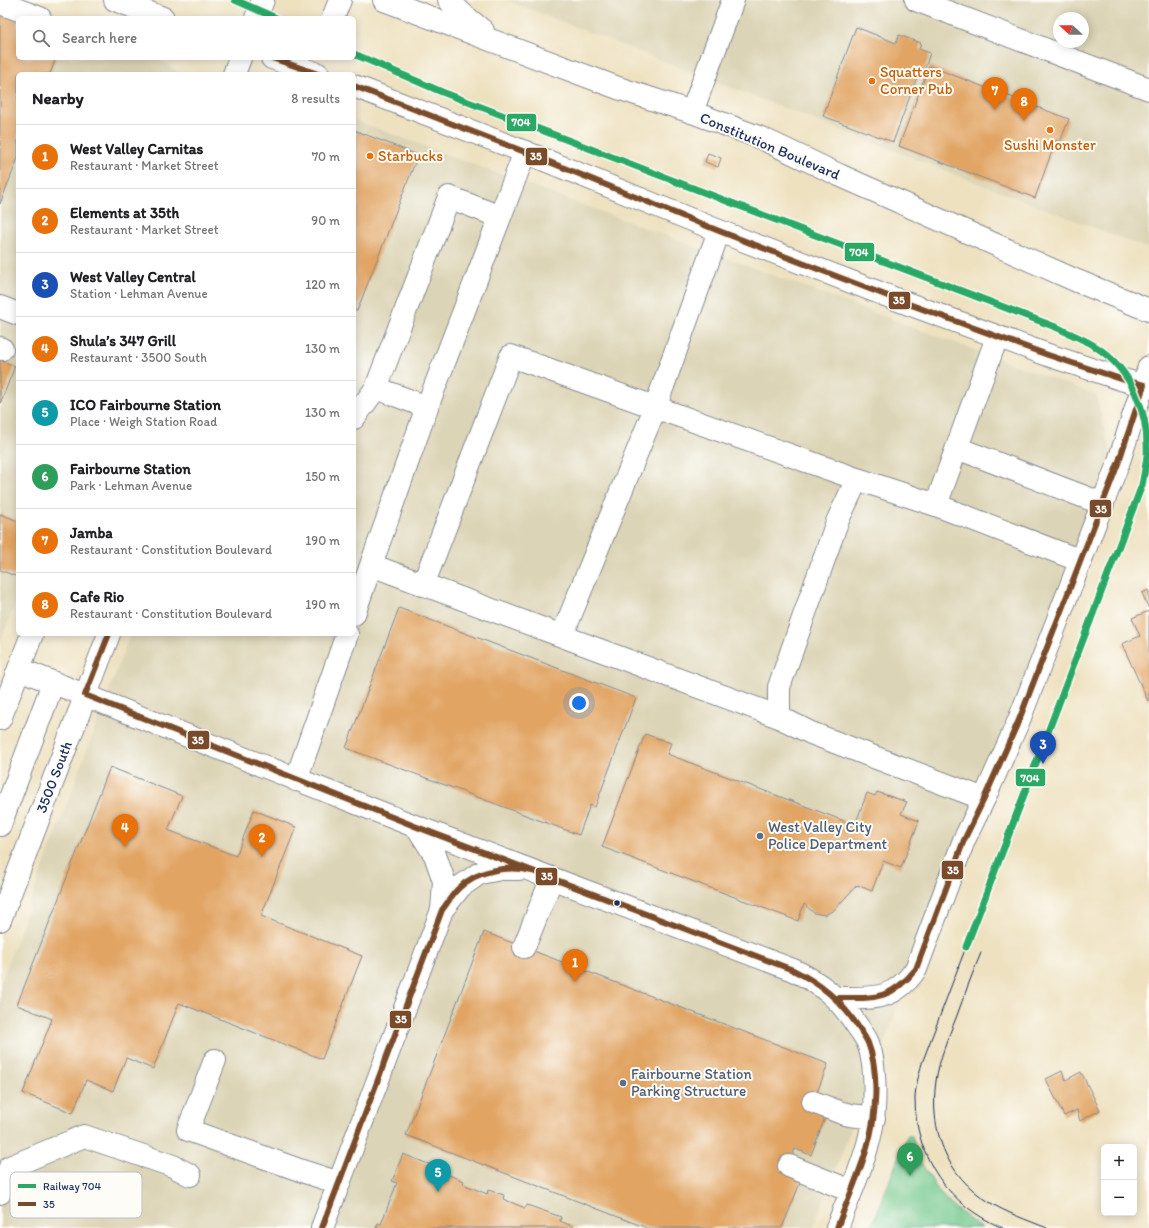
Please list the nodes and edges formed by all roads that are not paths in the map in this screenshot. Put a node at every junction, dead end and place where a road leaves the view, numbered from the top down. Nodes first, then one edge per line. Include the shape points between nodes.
1 (115, 0) edge
2 (263, 0) edge
3 (340, 0) edge
4 (384, 0) edge
5 (449, 0) edge
6 (733, 0) edge
7 (916, 0) edge
8 (0, 4) edge
9 (34, 16) edge
10 (158, 16) edge
11 (257, 16) edge
12 (334, 16) edge
13 (498, 43) junction
14 (239, 60) edge
15 (280, 60) edge
16 (315, 69) edge
17 (235, 72) edge
18 (356, 87) edge
19 (1149, 89) edge
20 (692, 112) junction
21 (524, 152) junction
22 (500, 217) junction
23 (719, 231) junction
24 (0, 307) edge
25 (1149, 310) edge
26 (16, 313) edge
27 (998, 337) junction
28 (1147, 380) edge
29 (376, 388) junction
30 (427, 408) junction
31 (655, 408) junction
32 (356, 415) edge
33 (957, 448) junction
34 (857, 479) junction
35 (1103, 504) junction
36 (936, 505) junction
37 (1081, 561) junction
38 (371, 565) junction
39 (423, 584) junction
40 (356, 608) edge
41 (31, 636) edge
42 (108, 636) edge
43 (346, 636) edge
44 (562, 636) junction
45 (19, 669) junction
46 (53, 683) junction
47 (85, 695) junction
48 (779, 716) junction
49 (0, 719) edge
50 (296, 780) junction
51 (984, 799) junction
52 (0, 825) edge
53 (417, 827) junction
54 (528, 870) junction
55 (552, 878) junction
56 (442, 910) junction
57 (0, 920) edge
58 (524, 947) dead end
59 (836, 998) junction
60 (215, 1060) dead end
61 (813, 1102) dead end
62 (874, 1118) junction
63 (789, 1166) dead end
64 (190, 1175) dead end
65 (339, 1183) junction
66 (851, 1191) junction
67 (0, 1192) edge
68 (322, 1228) edge
69 (837, 1228) edge

1 - 10 street
2 - 11 street
3 - 12 street
4 - 13 street, Constitution Boulevard
5 - 13 street
6 - 20 street
7 - 19 street
8 - 9 street
13 - 20 street, Constitution Boulevard via 618,88
14 - 17 street
15 - 16 street
18 - 21 street
20 - 25 street, Constitution Boulevard via 761,138 1077,281
21 - 22 street
21 - 23 street
22 - 29 street via 448,197
22 - 30 street
23 - 27 street
23 - 31 street
24 - 26 street
27 - 28 street via 1124,380
27 - 33 street
28 - 35 street
29 - 30 street
29 - 32 street
30 - 38 street
31 - 34 street
31 - 39 street via 511,356
31 - 44 street
33 - 35 street
33 - 36 street
34 - 36 street
34 - 48 street via 837,522 779,687
35 - 37 street
36 - 37 street
37 - 51 street via 1019,720
38 - 39 street
38 - 40 street
39 - 44 street
41 - 45 street
42 - 47 street, 3500 South
43 - 50 street
44 - 48 street
45 - 46 street
45 - 49 street
46 - 47 street
46 - 52 street
47 - 50 street
47 - 57 street, 3500 South
48 - 51 street via 811,733
50 - 53 street
51 - 59 street via 964,840 916,969 909,978 886,995 875,998
53 - 54 street
53 - 56 street via 435,855 444,880
54 - 55 street
54 - 56 street via 501,869 480,873 460,887
55 - 58 street
55 - 59 street via 793,970 817,982
56 - 65 street
59 - 62 street via 868,1043 874,1081
60 - 65 street via 188,1130
61 - 62 street via 850,1116
62 - 66 street
63 - 66 street
64 - 67 street via 173,1166 84,1136 10,1167
65 - 68 street
66 - 69 street

